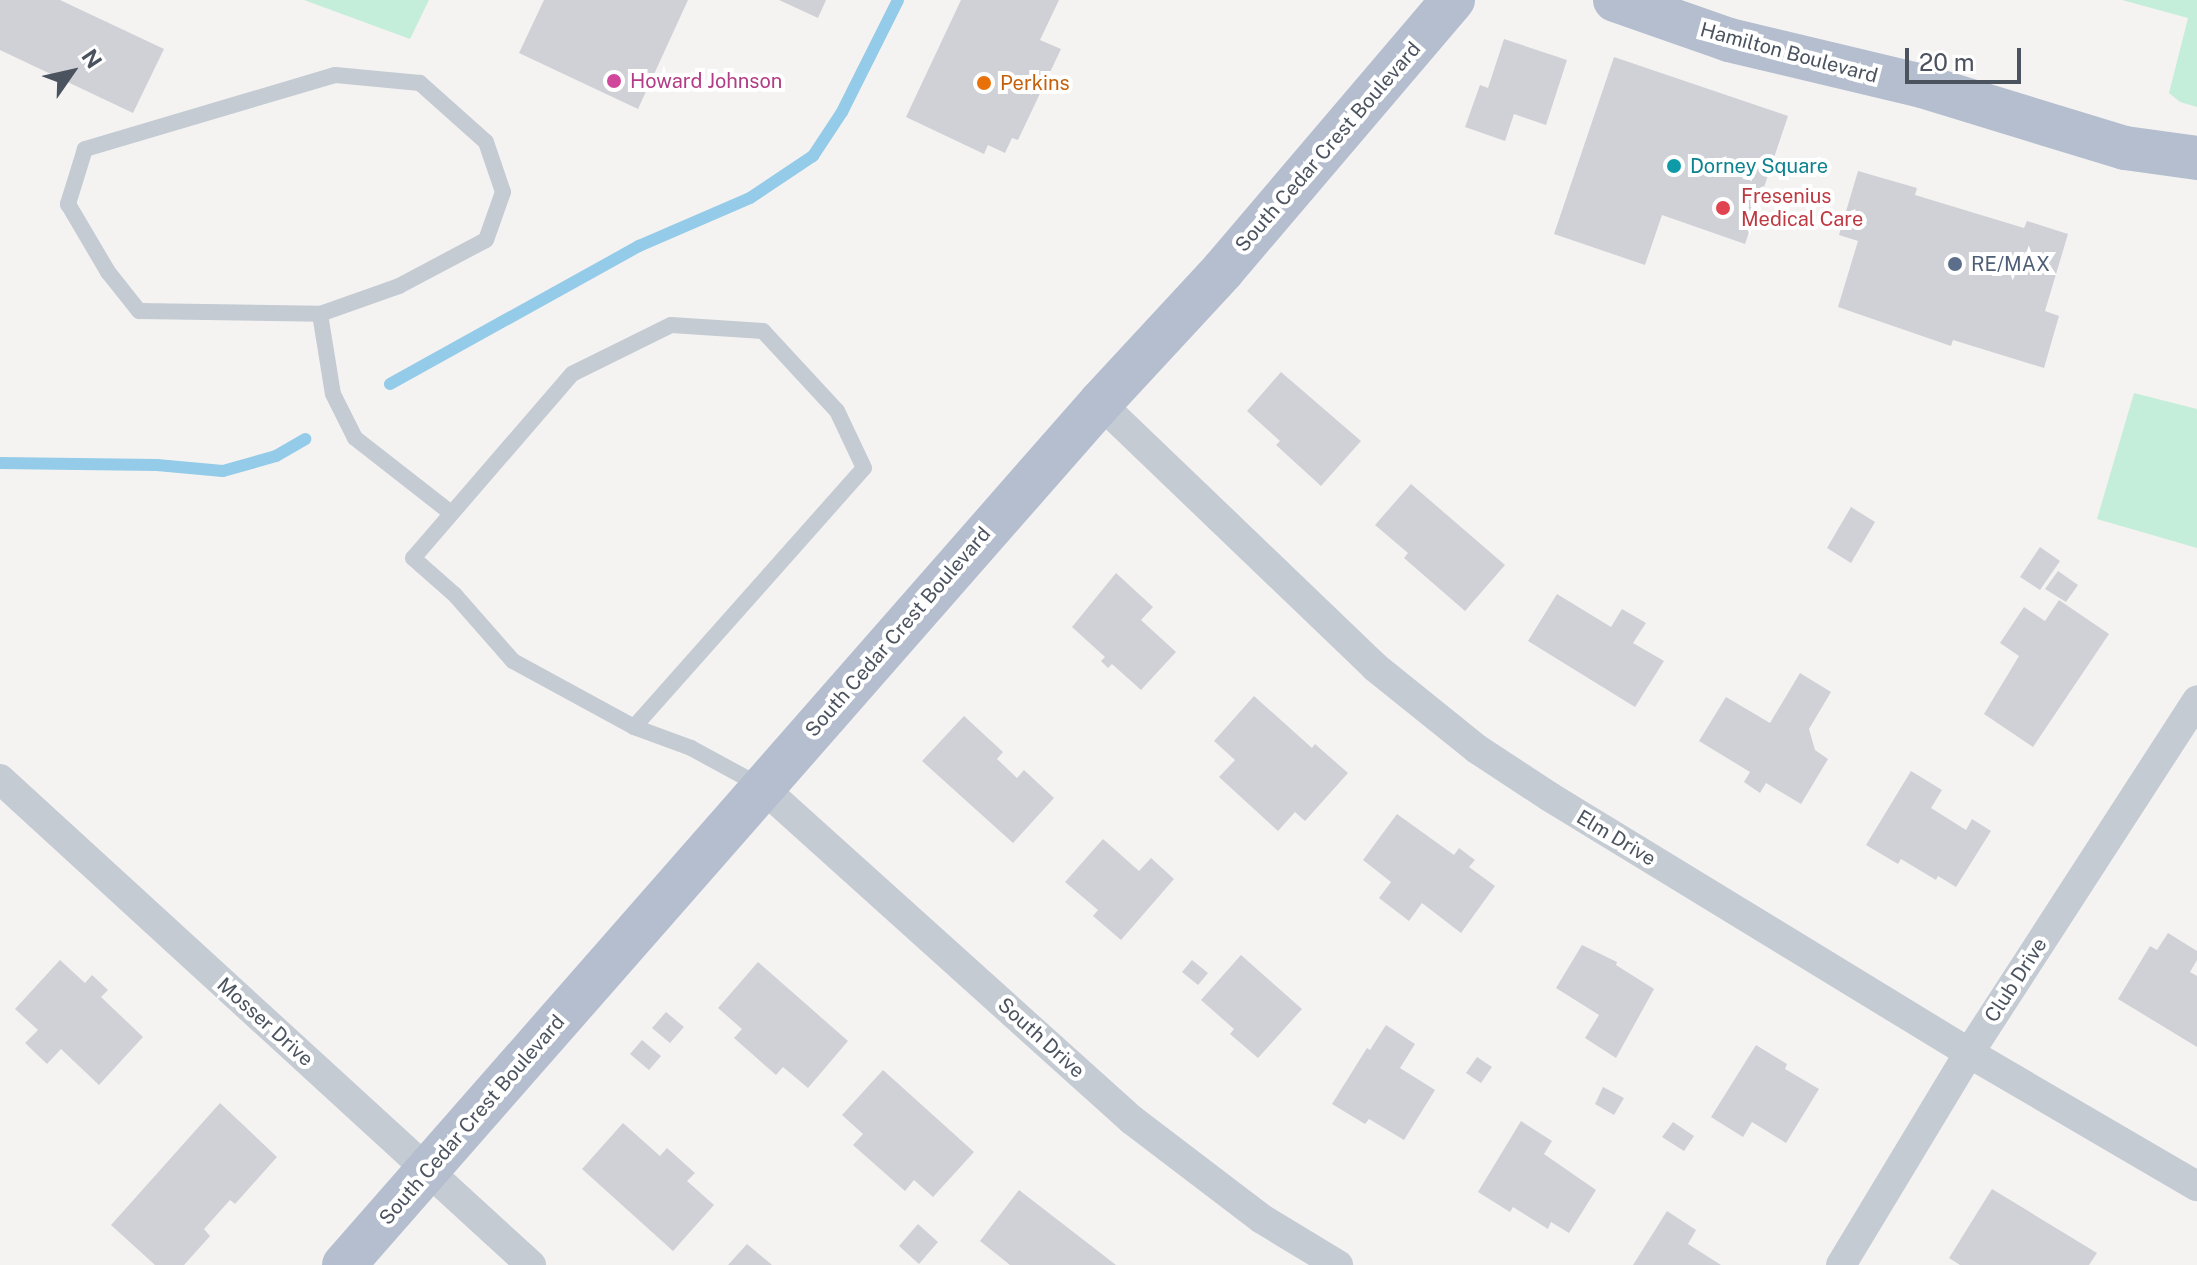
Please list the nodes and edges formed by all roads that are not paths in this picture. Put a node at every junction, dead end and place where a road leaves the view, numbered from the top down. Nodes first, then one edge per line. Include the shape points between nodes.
1 (1453, 0) edge
2 (1615, 0) edge
3 (2197, 158) edge
4 (320, 314) junction
5 (1100, 403) junction
6 (451, 513) junction
7 (2197, 700) edge
8 (634, 727) junction
9 (0, 779) edge
10 (762, 787) junction
11 (1969, 1053) junction
12 (429, 1172) junction
13 (2197, 1186) edge
14 (344, 1265) edge
15 (531, 1265) edge
16 (1338, 1265) edge
17 (1841, 1265) edge

1 - 5 main road, South Cedar Crest Boulevard via 1223,270
2 - 3 main road, Hamilton Boulevard via 1729,40 1922,86 2125,148
4 - 4 lane via 139,311 108,272 68,204 85,149 335,75 420,83 486,142 503,192 486,240 399,286
4 - 6 lane via 333,394 355,438
5 - 10 main road, South Cedar Crest Boulevard
5 - 11 street, Elm Drive via 1375,667 1477,749
6 - 8 lane via 413,558 455,595 513,661
6 - 8 lane via 572,374 671,325 763,331 837,411 864,468
7 - 11 street, Club Drive
8 - 10 lane via 691,748
9 - 12 street, Mosser Drive
10 - 12 main road, South Cedar Crest Boulevard
10 - 16 street, South Drive via 1132,1120 1262,1219
11 - 13 street, Elm Drive
11 - 17 street, Club Drive
12 - 14 main road, South Cedar Crest Boulevard
12 - 15 street, Mosser Drive

